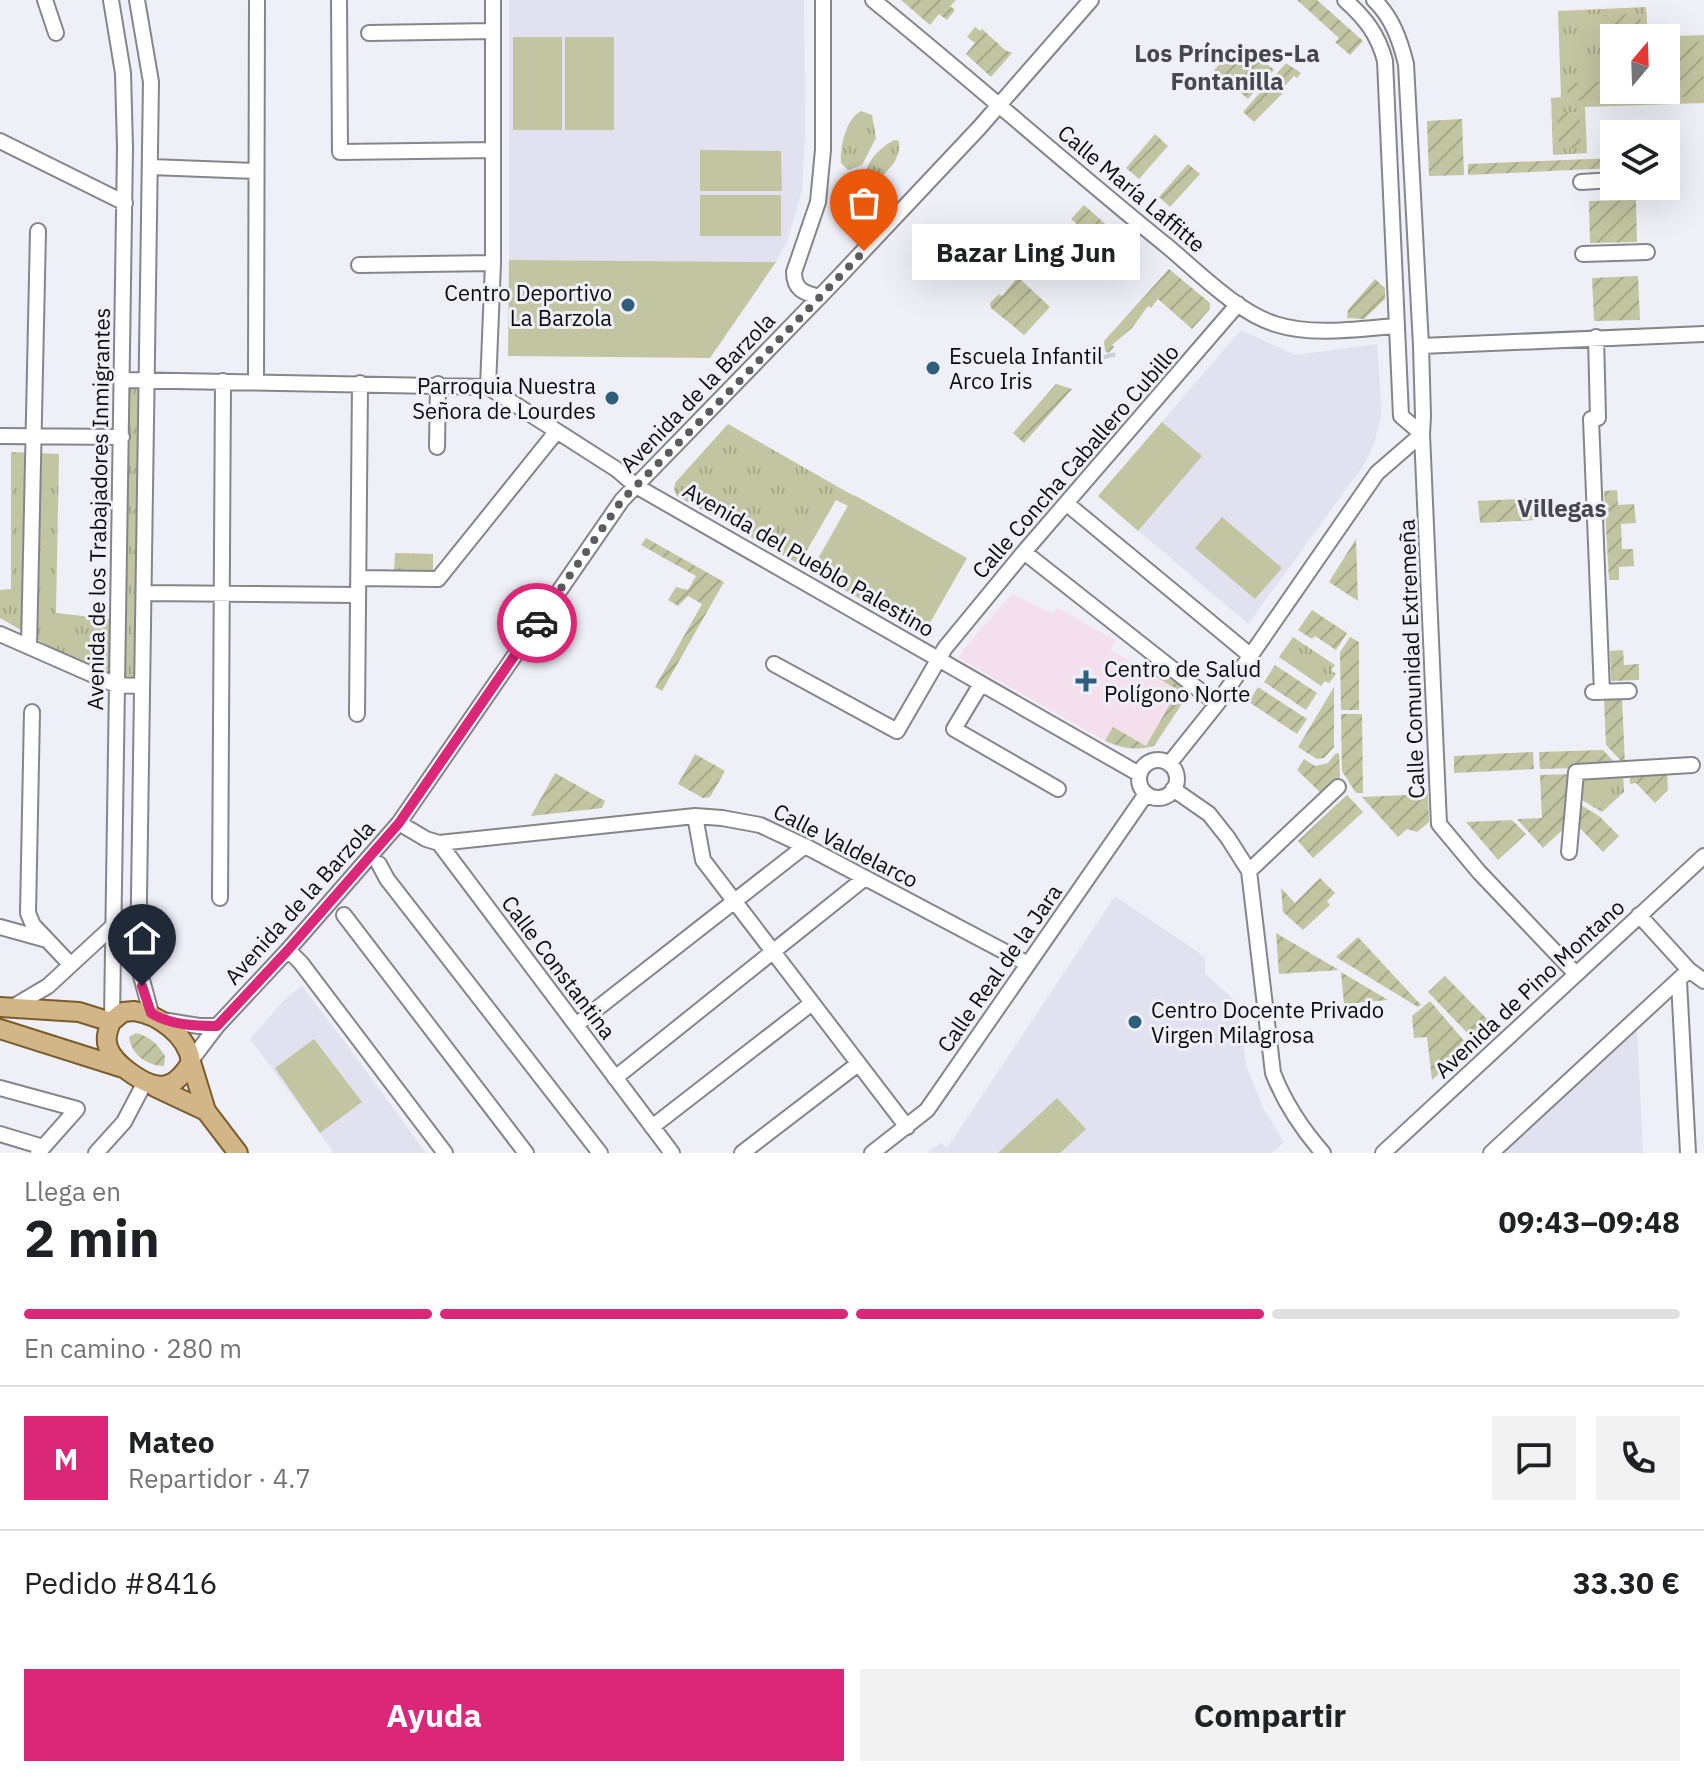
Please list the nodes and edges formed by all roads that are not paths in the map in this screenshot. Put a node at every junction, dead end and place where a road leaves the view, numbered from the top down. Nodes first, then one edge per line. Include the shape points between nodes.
1 (45, 0) edge
2 (111, 0) edge
3 (137, 0) edge
4 (257, 0) edge
5 (339, 0) edge
6 (493, 0) edge
7 (823, 0) edge
8 (873, 0) edge
9 (1091, 0) edge
10 (1345, 0) edge
11 (1374, 0) edge
12 (492, 31) junction
13 (56, 33) dead end
14 (369, 33) dead end
15 (1000, 104) junction
16 (0, 141) edge
17 (493, 150) junction
18 (151, 167) junction
19 (255, 171) junction
20 (1600, 181) edge
21 (1581, 182) dead end
22 (125, 203) junction
23 (38, 231) dead end
24 (1647, 252) dead end
25 (1583, 254) dead end
26 (493, 263) junction
27 (359, 265) dead end
28 (820, 297) junction
29 (1238, 304) junction
30 (1396, 326) junction
31 (1704, 334) edge
32 (1596, 337) junction
33 (1421, 346) junction
34 (123, 380) junction
35 (147, 380) junction
36 (223, 381) junction
37 (256, 382) junction
38 (360, 383) junction
39 (438, 384) junction
40 (488, 387) junction
41 (557, 431) junction
42 (1422, 434) junction
43 (0, 436) edge
44 (34, 436) junction
45 (122, 437) junction
46 (437, 447) dead end
47 (636, 486) junction
48 (1066, 503) junction
49 (1024, 552) junction
50 (358, 578) junction
51 (144, 593) junction
52 (222, 594) junction
53 (358, 595) junction
54 (0, 634) edge
55 (29, 647) junction
56 (942, 653) junction
57 (1251, 656) junction
58 (774, 664) dead end
59 (981, 684) junction
60 (116, 685) junction
61 (142, 686) junction
62 (1629, 691) dead end
63 (1217, 704) junction
64 (32, 712) dead end
65 (357, 714) dead end
66 (1169, 764) junction
67 (1692, 765) dead end
68 (1139, 774) junction
69 (1338, 787) dead end
70 (1058, 789) dead end
71 (1173, 789) junction
72 (1146, 794) junction
73 (695, 816) junction
74 (399, 823) junction
75 (439, 843) junction
76 (805, 846) junction
77 (1569, 852) dead end
78 (1704, 856) edge
79 (379, 864) dead end
80 (1249, 871) junction
81 (865, 878) junction
82 (220, 898) dead end
83 (734, 902) junction
84 (344, 915) dead end
85 (1639, 915) junction
86 (113, 926) junction
87 (0, 927) edge
88 (48, 940) junction
89 (288, 950) junction
90 (772, 952) junction
91 (70, 964) junction
92 (1028, 964) junction
93 (1576, 974) junction
94 (1684, 975) junction
95 (1704, 981) edge
96 (812, 1003) junction
97 (5, 1008) edge
98 (156, 1016) junction
99 (111, 1020) junction
100 (576, 1025) junction
101 (217, 1026) junction
102 (0, 1029) edge
103 (192, 1060) junction
104 (858, 1064) junction
105 (125, 1069) junction
106 (615, 1078) junction
107 (149, 1084) junction
108 (0, 1088) edge
109 (206, 1111) junction
110 (652, 1127) junction
111 (907, 1127) junction
112 (0, 1134) edge
113 (40, 1150) edge
114 (96, 1153) edge
115 (238, 1153) edge
116 (445, 1153) edge
117 (526, 1153) edge
118 (600, 1153) edge
119 (672, 1153) edge
120 (742, 1153) edge
121 (872, 1153) edge
122 (1323, 1153) edge
123 (1383, 1153) edge
124 (1491, 1153) edge
125 (1688, 1153) edge

1 - 13 street
2 - 22 street, Avenida de los Trabajadores Inmigrantes via 123,73
3 - 18 street via 151,82
4 - 19 street
5 - 17 street via 340,152
6 - 12 street
7 - 28 street via 821,176 818,202 794,272 802,292
8 - 15 street, Calle María Laffitte
9 - 15 street, Avenida de la Barzola
10 - 30 street via 1367,20 1385,61
11 - 33 street, Calle Comunidad Extremeña via 1390,20 1406,64
12 - 14 street
12 - 17 street
15 - 28 street, Avenida de la Barzola
15 - 29 street, Calle María Laffitte
16 - 22 street
17 - 26 street
18 - 19 street
18 - 35 street
19 - 37 street
20 - 21 street
22 - 34 street, Avenida de los Trabajadores Inmigrantes
23 - 44 street
24 - 25 street
26 - 27 street
26 - 40 street
28 - 47 street, Avenida de la Barzola
29 - 30 street, Calle María Laffitte via 1291,328
29 - 48 street, Calle Concha Caballero Cubillo
30 - 42 street via 1401,416
31 - 32 street
32 - 33 street
32 - 62 street via 1598,418 1591,419 1598,692
33 - 42 street, Calle Comunidad Extremeña
34 - 35 street, Avenida del Pueblo Palestino
34 - 45 street, Avenida de los Trabajadores Inmigrantes
35 - 36 street, Avenida del Pueblo Palestino
35 - 51 street
36 - 37 street, Avenida del Pueblo Palestino
36 - 52 street
37 - 38 street, Avenida del Pueblo Palestino
38 - 39 street, Avenida del Pueblo Palestino
38 - 50 street
39 - 40 street, Avenida del Pueblo Palestino
39 - 46 street
40 - 41 street, Avenida del Pueblo Palestino
41 - 47 street, Avenida del Pueblo Palestino
41 - 50 street via 438,579
42 - 57 street via 1377,473
42 - 93 street, Calle Comunidad Extremeña via 1439,824
43 - 44 street
44 - 45 street
44 - 55 street
45 - 60 street, Avenida de los Trabajadores Inmigrantes
47 - 56 street, Avenida del Pueblo Palestino
47 - 74 street, Avenida de la Barzola
48 - 49 street, Calle Concha Caballero Cubillo
48 - 57 street
49 - 56 street, Calle Concha Caballero Cubillo
49 - 63 street
50 - 53 street
51 - 52 street
51 - 61 street
52 - 53 street
52 - 82 street
53 - 65 street
54 - 55 street
55 - 60 street
56 - 58 street, Calle Concha Caballero Cubillo via 897,731
56 - 59 street, Avenida del Pueblo Palestino
57 - 63 street
59 - 68 street, Avenida del Pueblo Palestino
59 - 70 street via 954,729
60 - 61 street
60 - 86 street, Avenida de los Trabajadores Inmigrantes
61 - 98 street via 138,965
63 - 66 street
64 - 88 street via 28,913
66 - 68 street via 1151,761
66 - 71 street via 1176,775
67 - 77 street via 1576,772
68 - 72 street
69 - 80 street
71 - 72 street via 1164,796
71 - 80 street via 1209,814
72 - 92 street, Calle Real de la Jara
73 - 75 street, Calle Valdelarco
73 - 76 street, Calle Valdelarco via 760,825
73 - 83 street via 703,860
74 - 75 street, Calle Constantina
74 - 89 street, Avenida de la Barzola
75 - 100 street, Calle Constantina
76 - 81 street, Calle Valdelarco
76 - 83 street
78 - 85 street, Avenida de Pino Montano
79 - 118 street
80 - 122 street via 1273,1073 1284,1101
81 - 90 street
81 - 92 street, Calle Valdelarco
83 - 90 street
83 - 100 street
84 - 117 street
85 - 93 street, Avenida de Pino Montano
85 - 94 street
86 - 91 street
86 - 99 street, Avenida de los Trabajadores Inmigrantes
87 - 88 street
88 - 91 street
89 - 101 street, Avenida de la Barzola
89 - 116 street
90 - 96 street
90 - 106 street
91 - 97 street via 48,986
92 - 111 street, Calle Real de la Jara via 927,1110
93 - 123 street, Avenida de Pino Montano
94 - 95 street
94 - 124 street
94 - 125 street
96 - 104 street
96 - 110 street
97 - 99 main road via 79,1012
98 - 99 main road via 123,1012
98 - 101 street
98 - 103 main road
99 - 105 main road via 107,1045
100 - 106 street, Calle Constantina
101 - 103 street, Avenida de la Barzola
102 - 105 main road
103 - 107 main road via 175,1082
103 - 109 main road
104 - 111 street
104 - 120 street
105 - 107 main road
106 - 110 street, Calle Constantina
107 - 109 main road
107 - 114 street
108 - 113 street via 77,1109
109 - 115 main road
110 - 119 street, Calle Constantina
111 - 121 street, Calle Real de la Jara
112 - 113 street

